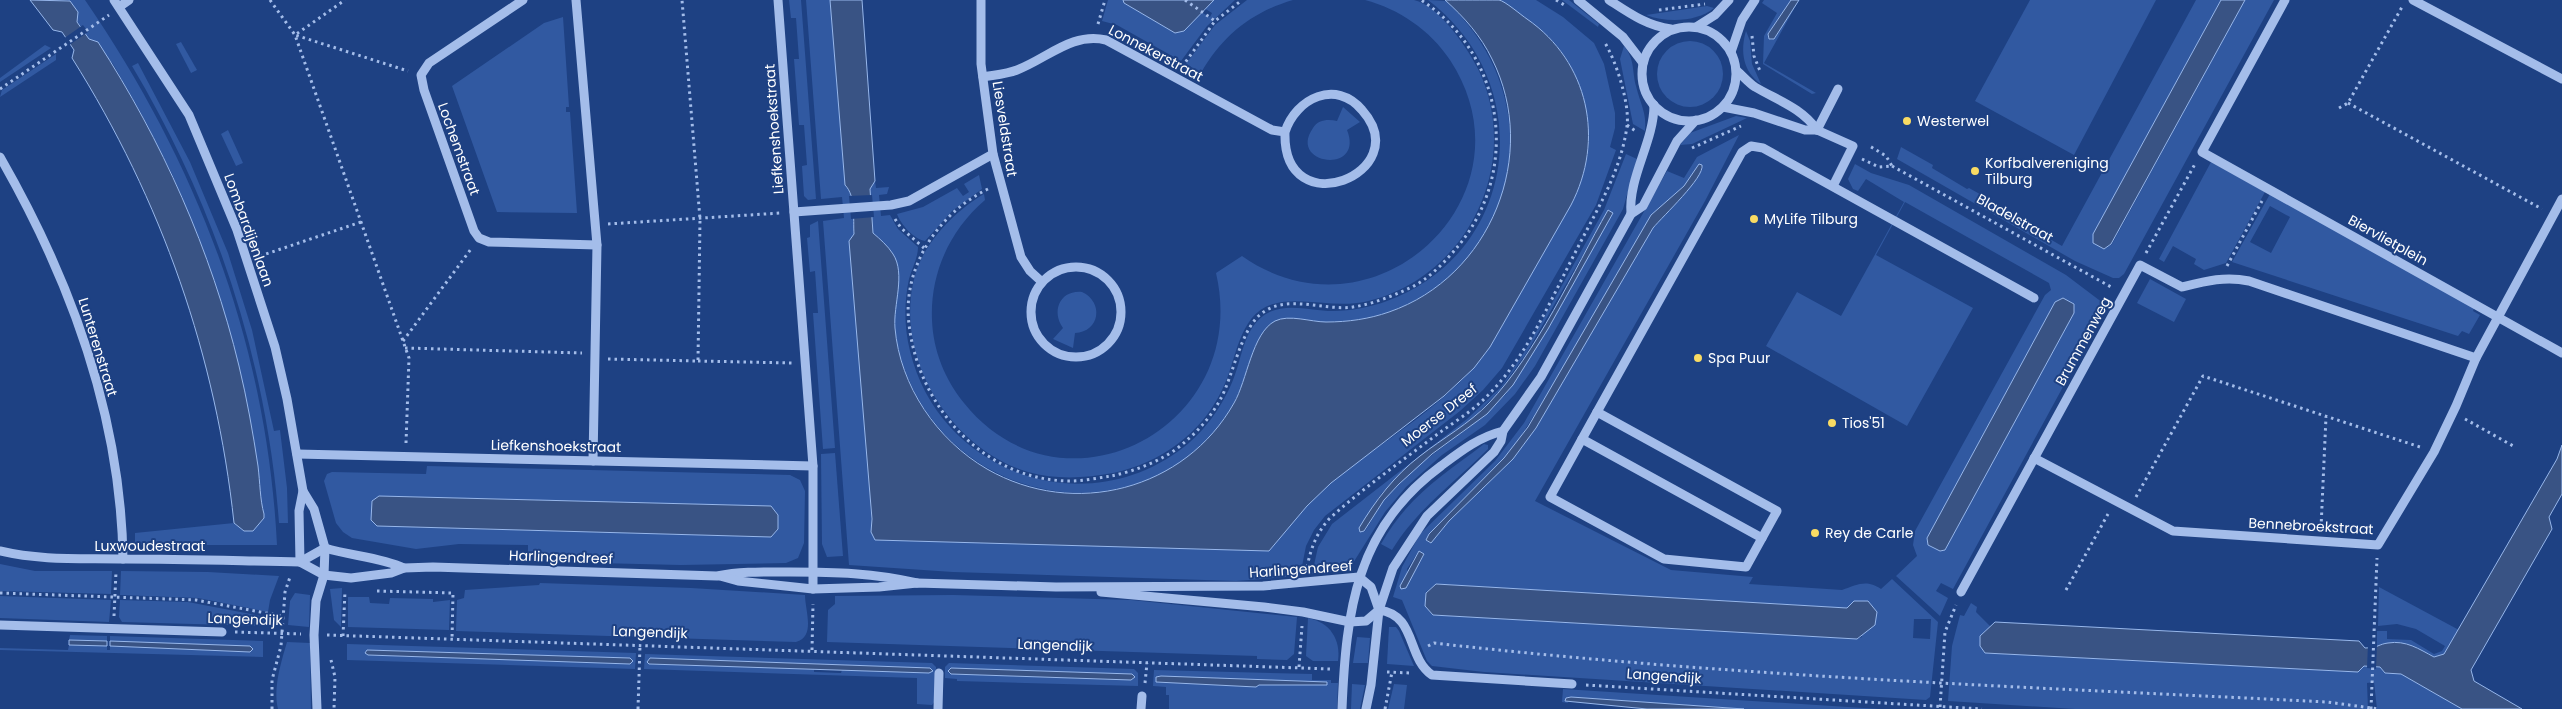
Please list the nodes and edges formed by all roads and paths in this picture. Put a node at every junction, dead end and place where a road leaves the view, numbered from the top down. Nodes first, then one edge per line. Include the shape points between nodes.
1 (129, 0) edge
2 (270, 0) edge
3 (346, 0) edge
4 (523, 0) edge
5 (576, 0) edge
6 (682, 0) edge
7 (778, 0) edge
8 (981, 0) edge
9 (1105, 0) edge
10 (1185, 0) edge
11 (1242, 0) edge
12 (1421, 0) edge
13 (1578, 0) edge
14 (1609, 0) edge
15 (1729, 0) edge
16 (1755, 0) edge
17 (2285, 0) edge
18 (2406, 0) edge
19 (2413, 0) edge
20 (116, 4) edge
21 (100, 20) dead end
22 (1215, 21) junction
23 (1696, 27) junction
24 (1671, 29) junction
25 (295, 35) junction
26 (1093, 36) junction
27 (1731, 52) junction
28 (1614, 57) dead end
29 (1643, 64) junction
30 (1737, 70) junction
31 (421, 75) junction
32 (983, 77) junction
33 (1175, 78) junction
34 (2562, 79) edge
35 (0, 89) edge
36 (1838, 89) dead end
37 (2348, 103) junction
38 (1654, 105) junction
39 (1723, 107) junction
40 (2339, 108) dead end
41 (1696, 120) junction
42 (1817, 130) junction
43 (1285, 132) junction
44 (2202, 152) junction
45 (992, 154) junction
46 (0, 157) edge
47 (1892, 166) dead end
48 (1000, 184) junction
49 (1833, 186) junction
50 (2269, 190) junction
51 (2562, 199) edge
52 (888, 206) junction
53 (794, 212) junction
54 (1632, 214) junction
55 (2553, 215) junction
56 (700, 219) junction
57 (2562, 220) edge
58 (361, 222) junction
59 (595, 225) junction
60 (479, 238) junction
61 (597, 244) junction
62 (924, 248) junction
63 (247, 261) junction
64 (2140, 265) junction
65 (2221, 278) junction
66 (1042, 282) junction
67 (2124, 294) junction
68 (2034, 298) dead end
69 (2498, 317) junction
70 (403, 341) junction
71 (405, 348) junction
72 (2562, 353) edge
73 (595, 356) junction
74 (2476, 358) junction
75 (698, 361) junction
76 (807, 363) junction
77 (1597, 412) junction
78 (2453, 413) junction
79 (2326, 417) junction
80 (1503, 431) junction
81 (1582, 439) junction
82 (2514, 447) dead end
83 (2434, 452) junction
84 (298, 454) junction
85 (406, 456) junction
86 (2034, 458) junction
87 (593, 460) junction
88 (814, 466) junction
89 (303, 491) junction
90 (2116, 501) junction
91 (2130, 508) junction
92 (1762, 538) junction
93 (2320, 541) junction
94 (2378, 545) junction
95 (325, 548) junction
96 (0, 550) edge
97 (123, 559) junction
98 (300, 562) junction
99 (404, 568) junction
100 (813, 572) junction
101 (324, 576) junction
102 (717, 576) junction
103 (351, 578) junction
104 (1359, 578) junction
105 (917, 582) junction
106 (1305, 582) junction
107 (1056, 587) junction
108 (813, 589) junction
109 (2066, 590) dead end
110 (375, 591) dead end
111 (1961, 592) joint
112 (0, 593) edge
113 (115, 597) junction
114 (1380, 610) junction
115 (1303, 612) junction
116 (282, 616) junction
117 (1350, 622) junction
118 (0, 625) edge
119 (114, 629) junction
120 (222, 632) joint
121 (282, 634) junction
122 (314, 635) junction
123 (343, 636) junction
124 (452, 639) junction
125 (640, 645) junction
126 (812, 650) junction
127 (1416, 650) junction
128 (1147, 663) junction
129 (1392, 672) dead end
130 (940, 673) dead end
131 (1942, 683) junction
132 (1572, 684) joint
133 (1142, 696) joint
134 (1940, 707) junction
135 (2371, 708) edge
136 (272, 709) edge
137 (317, 709) edge
138 (638, 709) edge
139 (938, 709) edge
140 (1141, 709) edge
141 (1342, 709) edge
142 (1366, 709) edge
143 (1385, 709) edge
144 (1977, 709) edge
145 (1982, 709) edge
146 (2380, 709) edge

1 - 20 street
2 - 25 path
3 - 25 path
4 - 31 street via 429,64
5 - 59 street
6 - 56 path
7 - 53 street, Liefkenshoekstraat
8 - 32 street, Liesveldstraat
9 - 26 path
10 - 22 path
11 - 22 path
12 - 62 path via 1466,42 1487,83 1494,105 1497,156 1483,209 1469,233 1446,260 1414,286 1384,299 1352,307 1287,304 1267,309 1247,330 1235,369 1216,407 1184,444 1164,456 1120,474 1070,481 1021,472 966,440 936,404 915,359 908,320 910,292
13 - 29 street via 1624,38
14 - 24 street via 1636,18
15 - 23 street via 1715,15
16 - 27 street via 1742,20
17 - 44 street
18 - 37 path
19 - 34 street
20 - 63 street, Lombardijenlaan via 189,115
21 - 35 path
22 - 33 path
23 - 24 street
23 - 27 street via 1717,35
24 - 29 street via 1651,45
25 - 31 path
25 - 58 path
26 - 32 street, Lonnekerstraat via 1077,39 1017,70
26 - 33 street, Lonnekerstraat
27 - 30 street
28 - 106 path, Moerse Dreef via 1628,125 1611,183 1528,343 1482,401 1328,519 1311,548
29 - 38 street via 1643,87
30 - 39 street via 1736,85
30 - 42 street via 1754,86 1802,113
31 - 60 street, Lochemstraat
32 - 45 street, Liesveldstraat
33 - 43 street, Lonnekerstraat via 1272,130
36 - 42 street
37 - 40 path
37 - 55 path
38 - 41 street via 1672,118
38 - 54 street via 1651,132 1630,202
39 - 41 street via 1704,119
39 - 42 street via 1754,113 1804,130
41 - 54 street via 1677,141 1643,206
42 - 49 street via 1853,146
43 - 43 street via 1287,155 1293,165 1310,180 1322,183 1345,181 1355,176 1367,164 1373,148 1372,125 1367,115 1350,100 1338,96 1326,95 1304,102 1295,110
44 - 50 street, Biervlietplein
44 - 64 path
45 - 48 street, Liesveldstraat
45 - 52 street via 930,191
46 - 97 street, Lunterenstraat via 32,214 72,304 94,372 116,479
47 - 67 path, Bladelstraat
48 - 62 path via 963,205
48 - 66 street, Liesveldstraat via 1021,257
49 - 68 street
49 - 77 street via 1763,148 1751,146 1742,152
50 - 65 path
50 - 69 street, Biervlietplein
51 - 55 street, Bennebroekstraat
52 - 53 street
52 - 62 path via 897,224
53 - 56 path
53 - 76 street, Liefkenshoekstraat
54 - 80 street via 1541,377
55 - 57 street
55 - 69 street, Bennebroekstraat
56 - 59 path
56 - 75 path
58 - 63 path
58 - 70 path
59 - 61 street
60 - 61 street via 489,242
60 - 70 path
61 - 73 street
63 - 84 street, Lombardijenlaan via 275,347
64 - 65 street via 2182,287
64 - 67 street, Brummenweg
65 - 74 street via 2249,281
66 - 66 street via 1035,292 1031,315 1033,327 1047,346 1068,356 1080,356 1093,354 1112,338 1121,315 1120,302 1116,291 1100,274 1069,267
67 - 86 street, Brummenweg
69 - 72 street, Biervlietplein
69 - 74 street, Bennebroekstraat
70 - 71 path
71 - 73 path
71 - 85 path via 408,358
73 - 75 path
73 - 87 street
74 - 78 street, Bennebroekstraat
75 - 76 path
76 - 88 street, Liefkenshoekstraat
77 - 81 street
77 - 92 street via 1776,512
78 - 82 path
78 - 83 street, Bennebroekstraat
79 - 83 path
79 - 91 path via 2203,376
79 - 93 path
80 - 104 street via 1486,436 1462,450 1430,473 1403,500 1380,529
80 - 114 street via 1494,452 1426,516 1393,568
81 - 92 street
81 - 92 street via 1550,497 1664,559 1746,567
83 - 94 street, Bennebroekstraat
84 - 85 street, Liefkenshoekstraat
84 - 89 street, Lombardijenlaan
85 - 87 street, Liefkenshoekstraat
86 - 90 street, Bennebroekstraat
86 - 111 street, Brummenweg
87 - 88 street, Liefkenshoekstraat
88 - 100 street, Liefkenshoekstraat
89 - 95 street, Lombardijenlaan via 314,509
89 - 98 street, Lombardijenlaan via 299,511
90 - 91 street, Bennebroekstraat
90 - 109 path
91 - 93 street, Bennebroekstraat via 2173,531
93 - 94 street, Bennebroekstraat
94 - 135 path
95 - 98 street
95 - 99 street, Harlingendreef
95 - 101 street, Lombardijenlaan
96 - 97 street, Luxwoudestraat via 36,558
97 - 98 street, Luxwoudestraat
97 - 113 path via 116,571
98 - 101 street, Harlingendreef
98 - 116 path via 290,576
99 - 102 street, Harlingendreef
99 - 103 street, Harlingendreef via 391,573
100 - 102 street, Harlingendreef via 738,572
100 - 105 street, Harlingendreef via 880,574
100 - 108 street, Liefkenshoekstraat
101 - 103 street, Harlingendreef
101 - 122 street, Lombardijenlaan via 316,601
102 - 108 street, Harlingendreef
103 - 123 path via 350,591 345,591
104 - 106 street, Harlingendreef
104 - 114 street, Harlingendreef via 1371,588
104 - 117 street
105 - 107 street, Harlingendreef
105 - 108 street, Harlingendreef
106 - 107 street, Harlingendreef via 1263,586
107 - 115 street, Harlingendreef
108 - 126 path
110 - 124 path via 453,593
111 - 131 path via 1945,632
112 - 113 path
113 - 116 path via 196,600
113 - 119 path
114 - 117 street, Harlingendreef via 1366,620
114 - 127 street via 1397,614
114 - 142 street
115 - 117 street, Harlingendreef
115 - 128 path, Langendijk via 1299,668
116 - 121 path
117 - 141 street
118 - 119 street, Langendijk
119 - 120 street, Langendijk
120 - 121 path, Langendijk
121 - 122 path, Langendijk
121 - 136 path via 272,680
122 - 123 path, Langendijk
122 - 137 street, Lombardijenlaan
123 - 124 path, Langendijk
124 - 125 path, Langendijk
125 - 126 path, Langendijk
125 - 138 path
126 - 128 path, Langendijk
127 - 131 path via 1434,643 1587,659
127 - 132 street via 1432,675
128 - 133 path
129 - 143 path
130 - 139 street
131 - 134 path
131 - 135 path via 2327,702
132 - 134 path, Langendijk
133 - 140 street
134 - 144 path, Langendijk
135 - 146 path
144 - 145 path, Langendijk

